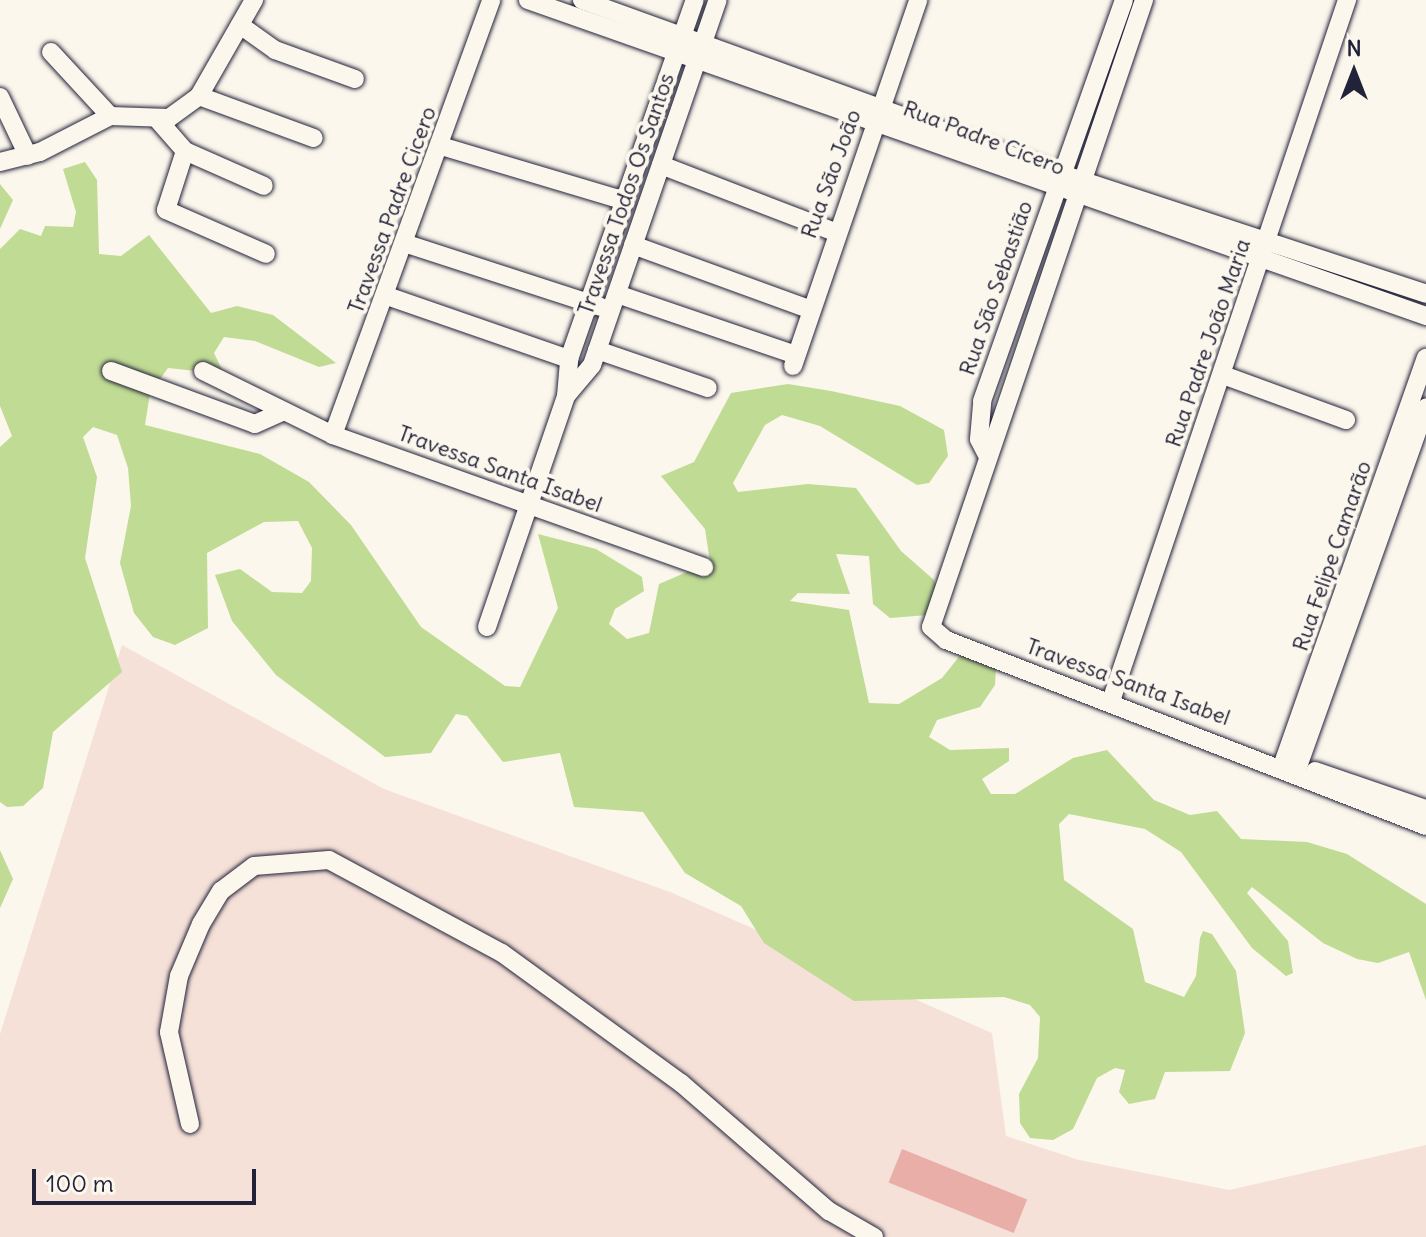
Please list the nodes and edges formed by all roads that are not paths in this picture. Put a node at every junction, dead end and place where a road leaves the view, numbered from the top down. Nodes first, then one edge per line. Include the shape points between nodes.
1 (254, 0) edge
2 (491, 0) edge
3 (528, 0) edge
4 (582, 0) edge
5 (695, 0) edge
6 (718, 0) edge
7 (918, 0) edge
8 (1124, 0) edge
9 (1144, 0) edge
10 (1347, 0) edge
11 (240, 25) junction
12 (703, 44) junction
13 (679, 46) junction
14 (51, 52) dead end
15 (697, 62) junction
16 (355, 79) dead end
17 (199, 96) junction
18 (0, 97) edge
19 (882, 104) junction
20 (110, 116) junction
21 (158, 120) junction
22 (875, 123) junction
23 (314, 138) dead end
24 (441, 146) junction
25 (185, 151) junction
26 (28, 156) junction
27 (0, 162) edge
28 (661, 165) junction
29 (1083, 180) junction
30 (1059, 182) junction
31 (264, 186) dead end
32 (1076, 198) junction
33 (625, 201) junction
34 (835, 232) junction
35 (407, 244) junction
36 (633, 245) junction
37 (1265, 250) junction
38 (266, 254) dead end
39 (1426, 294) edge
40 (387, 296) junction
41 (614, 302) junction
42 (589, 303) junction
43 (809, 309) junction
44 (1426, 316) edge
45 (597, 350) junction
46 (1426, 358) edge
47 (569, 359) junction
48 (111, 371) dead end
49 (203, 371) dead end
50 (1223, 375) junction
51 (708, 388) dead end
52 (566, 396) junction
53 (1426, 408) edge
54 (282, 412) junction
55 (1346, 420) dead end
56 (333, 435) junction
57 (988, 457) junction
58 (525, 504) junction
59 (704, 567) dead end
60 (487, 627) dead end
61 (931, 627) joint
62 (1111, 701) junction
63 (1285, 766) junction
64 (1426, 809) edge
65 (1426, 826) edge
66 (190, 1124) dead end
67 (874, 1237) edge

1 - 11 street
2 - 24 street, Travessa Padre Cicero
3 - 13 street, Rua Padre Cícero
4 - 13 street, Rua Padre Cícero
5 - 13 street, Travessa Todos Os Santos
6 - 12 street, Travessa Todos Os Santos
7 - 19 street, Rua São João
8 - 30 street, Rua São Sebastião
9 - 29 street, Rua São Sebastião
10 - 37 street, Rua Padre João Maria
11 - 16 street via 275,50
11 - 17 street
12 - 13 street, Rua Padre Cícero
12 - 15 street, Travessa Todos Os Santos
12 - 19 street, Rua Padre Cícero
13 - 15 street, Rua Padre Cícero
13 - 33 street, Travessa Todos Os Santos
14 - 20 street
15 - 22 street, Rua Padre Cícero
15 - 28 street, Travessa Todos Os Santos
17 - 21 street
17 - 23 street
18 - 26 street
19 - 22 street, Rua São João
19 - 30 street, Rua Padre Cícero
20 - 21 street
20 - 26 street
21 - 25 street
22 - 30 street, Rua Padre Cícero
22 - 34 street, Rua São João
24 - 33 street
24 - 35 street, Travessa Padre Cicero
25 - 31 street
25 - 38 street via 167,211
26 - 27 street
28 - 34 street
28 - 36 street, Travessa Todos Os Santos
29 - 30 street, Rua Padre Cícero
29 - 32 street, Rua São Sebastião
29 - 37 street, Rua Padre Cícero
30 - 32 street, Rua Padre Cícero
30 - 57 street, Rua São Sebastião via 982,401 979,439
32 - 37 street, Rua Padre Cícero
32 - 57 street, Rua São Sebastião
33 - 42 street, Travessa Todos Os Santos
34 - 43 street, Rua São João
35 - 40 street, Travessa Padre Cicero
35 - 42 street
36 - 41 street, Travessa Todos Os Santos
36 - 43 street
37 - 39 street, Rua Padre Cícero
37 - 44 street, Rua Padre Cícero
37 - 50 street, Rua Padre João Maria
40 - 47 street
40 - 56 street, Travessa Padre Cicero
41 - 42 street
41 - 43 street, Rua São João via 795,361
41 - 45 street, Travessa Todos Os Santos
42 - 47 street, Travessa Todos Os Santos
45 - 51 street
45 - 52 street, Travessa Todos Os Santos
46 - 63 street, Rua Felipe Camarão
47 - 52 street, Travessa Todos Os Santos
48 - 54 street via 255,424
49 - 54 street, Travessa Santa Isabel
50 - 55 street
50 - 62 street, Rua Padre João Maria
52 - 58 street, Travessa Todos Os Santos
53 - 63 street, Rua Felipe Camarão
54 - 56 street, Travessa Santa Isabel
56 - 58 street, Travessa Santa Isabel
57 - 61 street, Rua São Sebastião
58 - 59 street, Travessa Santa Isabel
58 - 60 street, Travessa Todos Os Santos
61 - 62 street, Travessa Santa Isabel via 946,640
62 - 63 street, Travessa Santa Isabel
63 - 64 street, Travessa Santa Isabel
63 - 65 street, Travessa Santa Isabel
66 - 67 street via 169,1032 179,976 201,924 221,891 254,866 329,860 502,953 681,1083 829,1211

